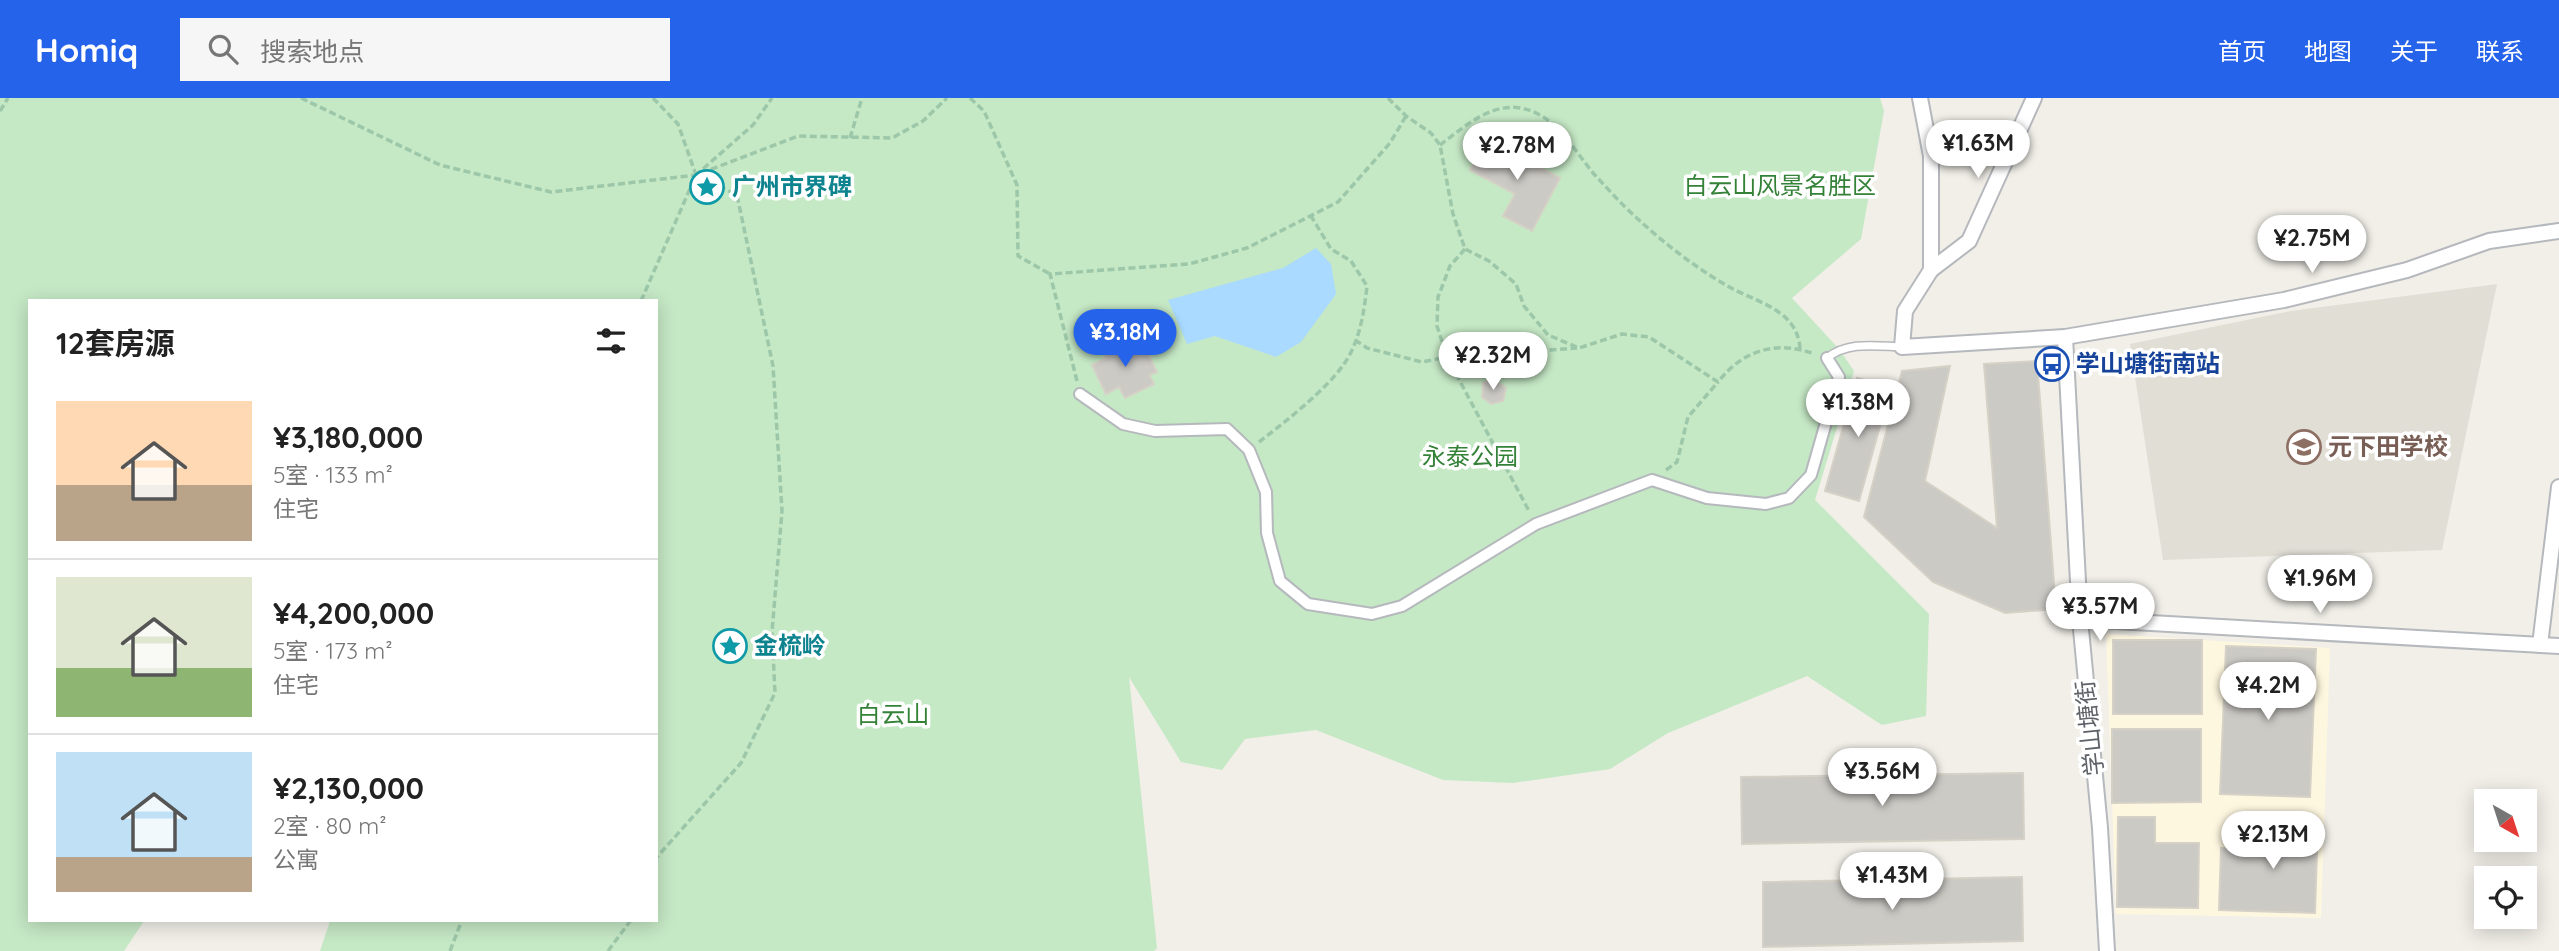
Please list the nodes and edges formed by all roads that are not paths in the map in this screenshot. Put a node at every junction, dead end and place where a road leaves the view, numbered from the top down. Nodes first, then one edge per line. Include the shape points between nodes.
1 (1920, 98) edge
2 (2035, 98) edge
3 (2559, 231) edge
4 (1931, 270) junction
5 (2064, 337) junction
6 (1902, 347) junction
7 (1827, 358) joint
8 (1080, 394) road end
9 (2559, 487) edge
10 (2080, 619) junction
11 (2540, 645) junction
12 (2559, 646) edge
13 (2107, 951) edge

1 - 4 street via 1931,156
2 - 4 street via 1969,241
3 - 5 street via 2489,241 2407,271 2284,300
4 - 6 street via 1905,312
5 - 6 street
5 - 10 street, 学山塘街
6 - 7 lane via 1855,346 1839,349
7 - 8 street via 1839,377 1836,389 1811,475 1789,498 1766,504 1707,498 1652,480 1536,524 1402,606 1371,614 1308,604 1280,581 1267,533 1266,492 1249,450 1227,429 1155,430 1123,424
9 - 11 street
10 - 11 street
10 - 13 street, 学山塘街
11 - 12 street

